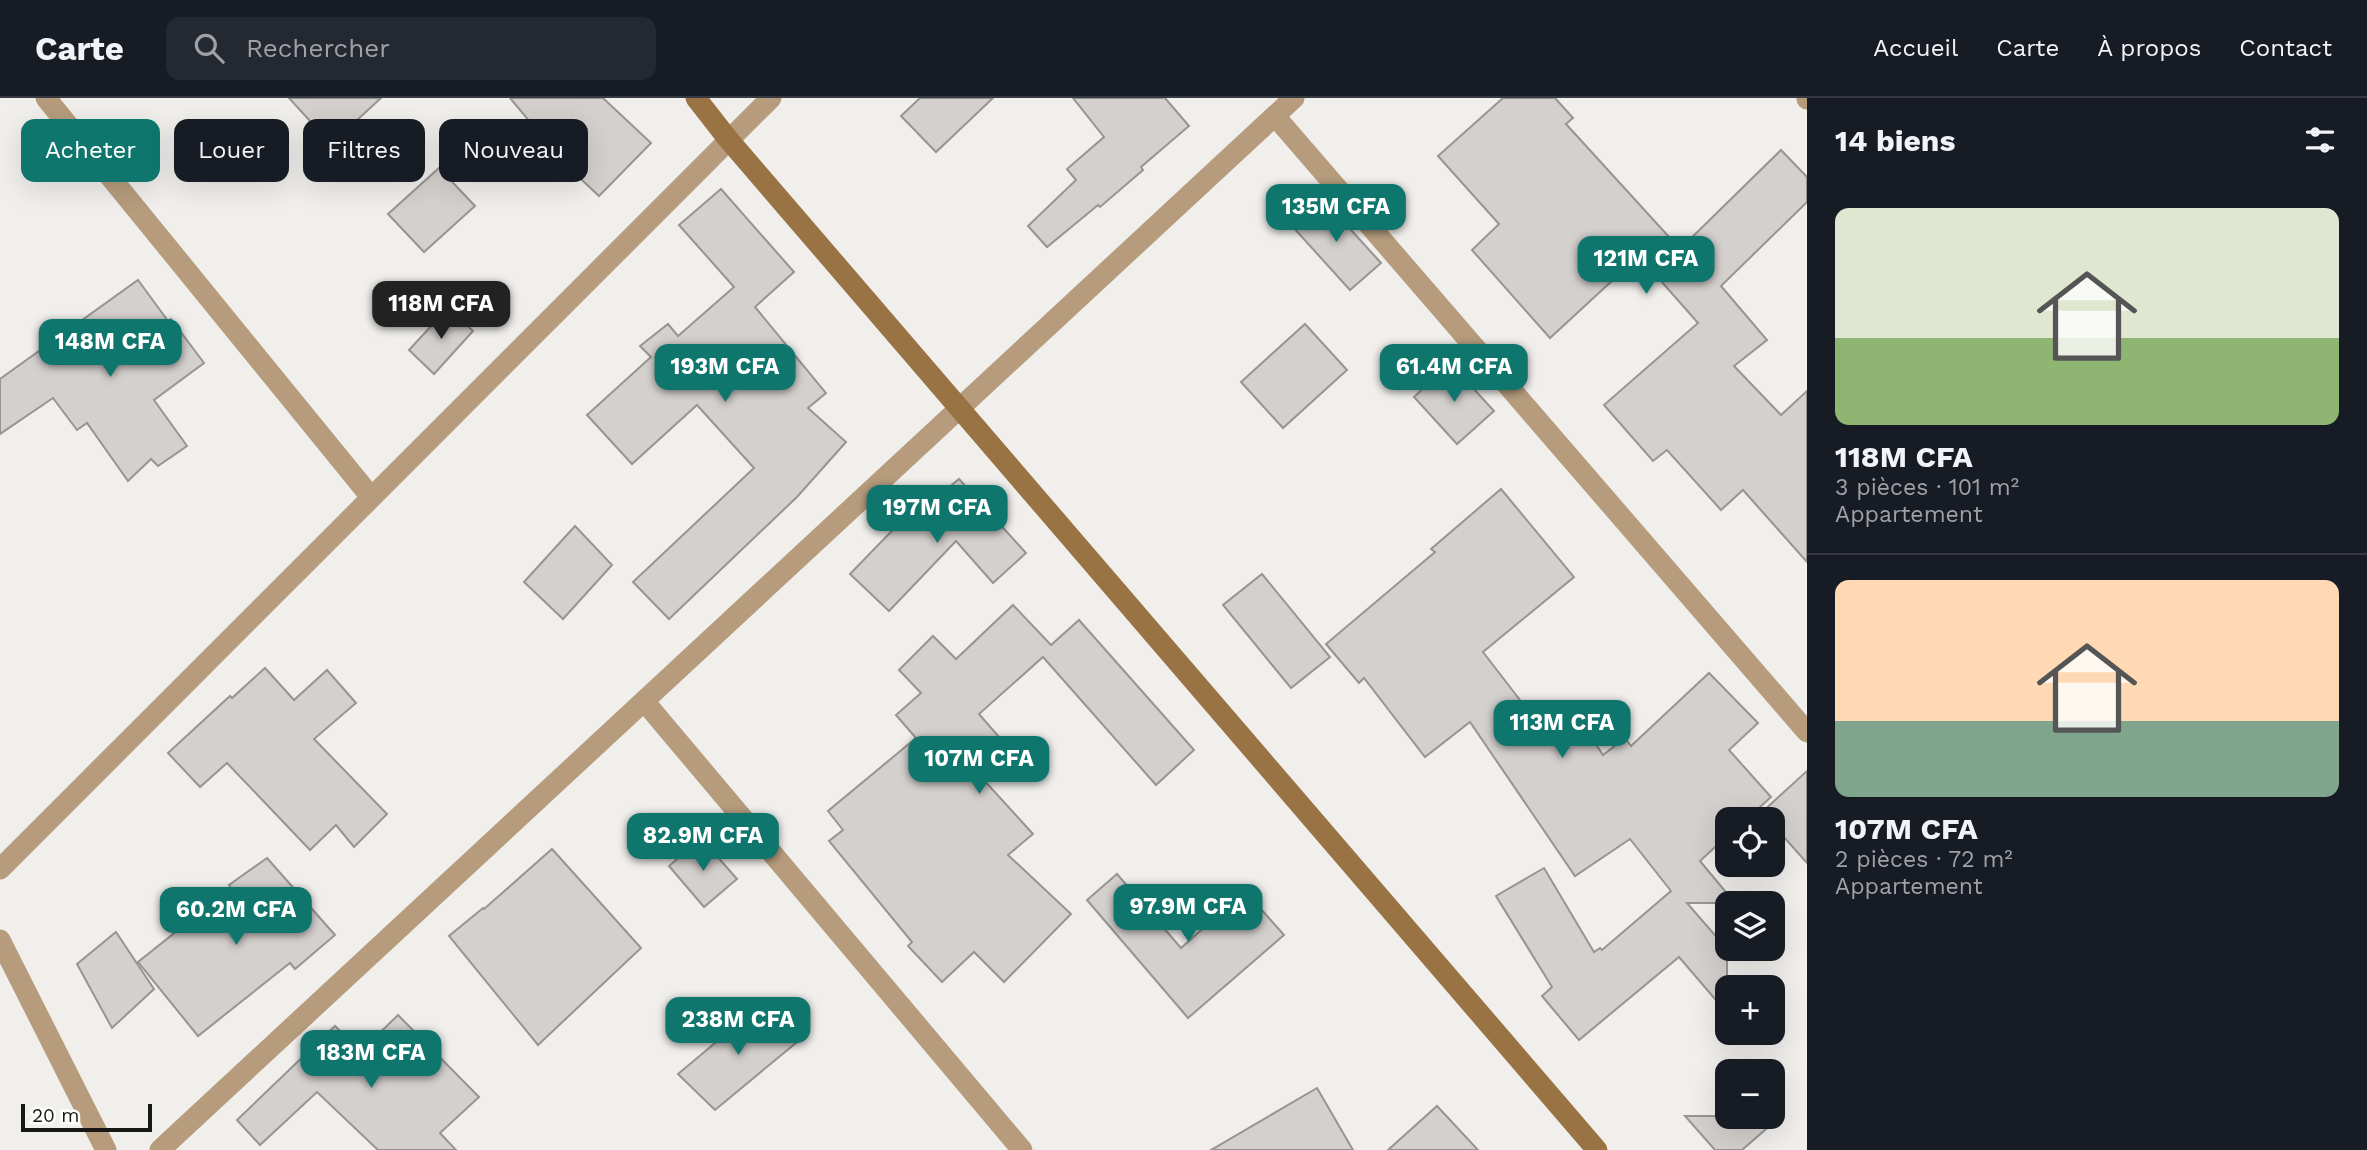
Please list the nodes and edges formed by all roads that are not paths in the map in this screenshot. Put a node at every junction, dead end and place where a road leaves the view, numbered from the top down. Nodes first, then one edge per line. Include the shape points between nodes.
1 (46, 98) edge
2 (696, 98) edge
3 (771, 98) edge
4 (1294, 98) edge
5 (1275, 116) junction
6 (728, 139) junction
7 (959, 408) junction
8 (371, 497) junction
9 (644, 701) junction
10 (1807, 733) edge
11 (0, 869) edge
12 (0, 940) edge
13 (106, 1150) edge
14 (160, 1150) edge
15 (1022, 1150) edge
16 (1597, 1150) edge

1 - 8 street
2 - 6 street
3 - 6 street
4 - 5 street
5 - 7 street
5 - 10 street
6 - 7 street
6 - 8 street
7 - 9 street
7 - 16 street
8 - 11 street
9 - 14 street
9 - 15 street
12 - 13 street

